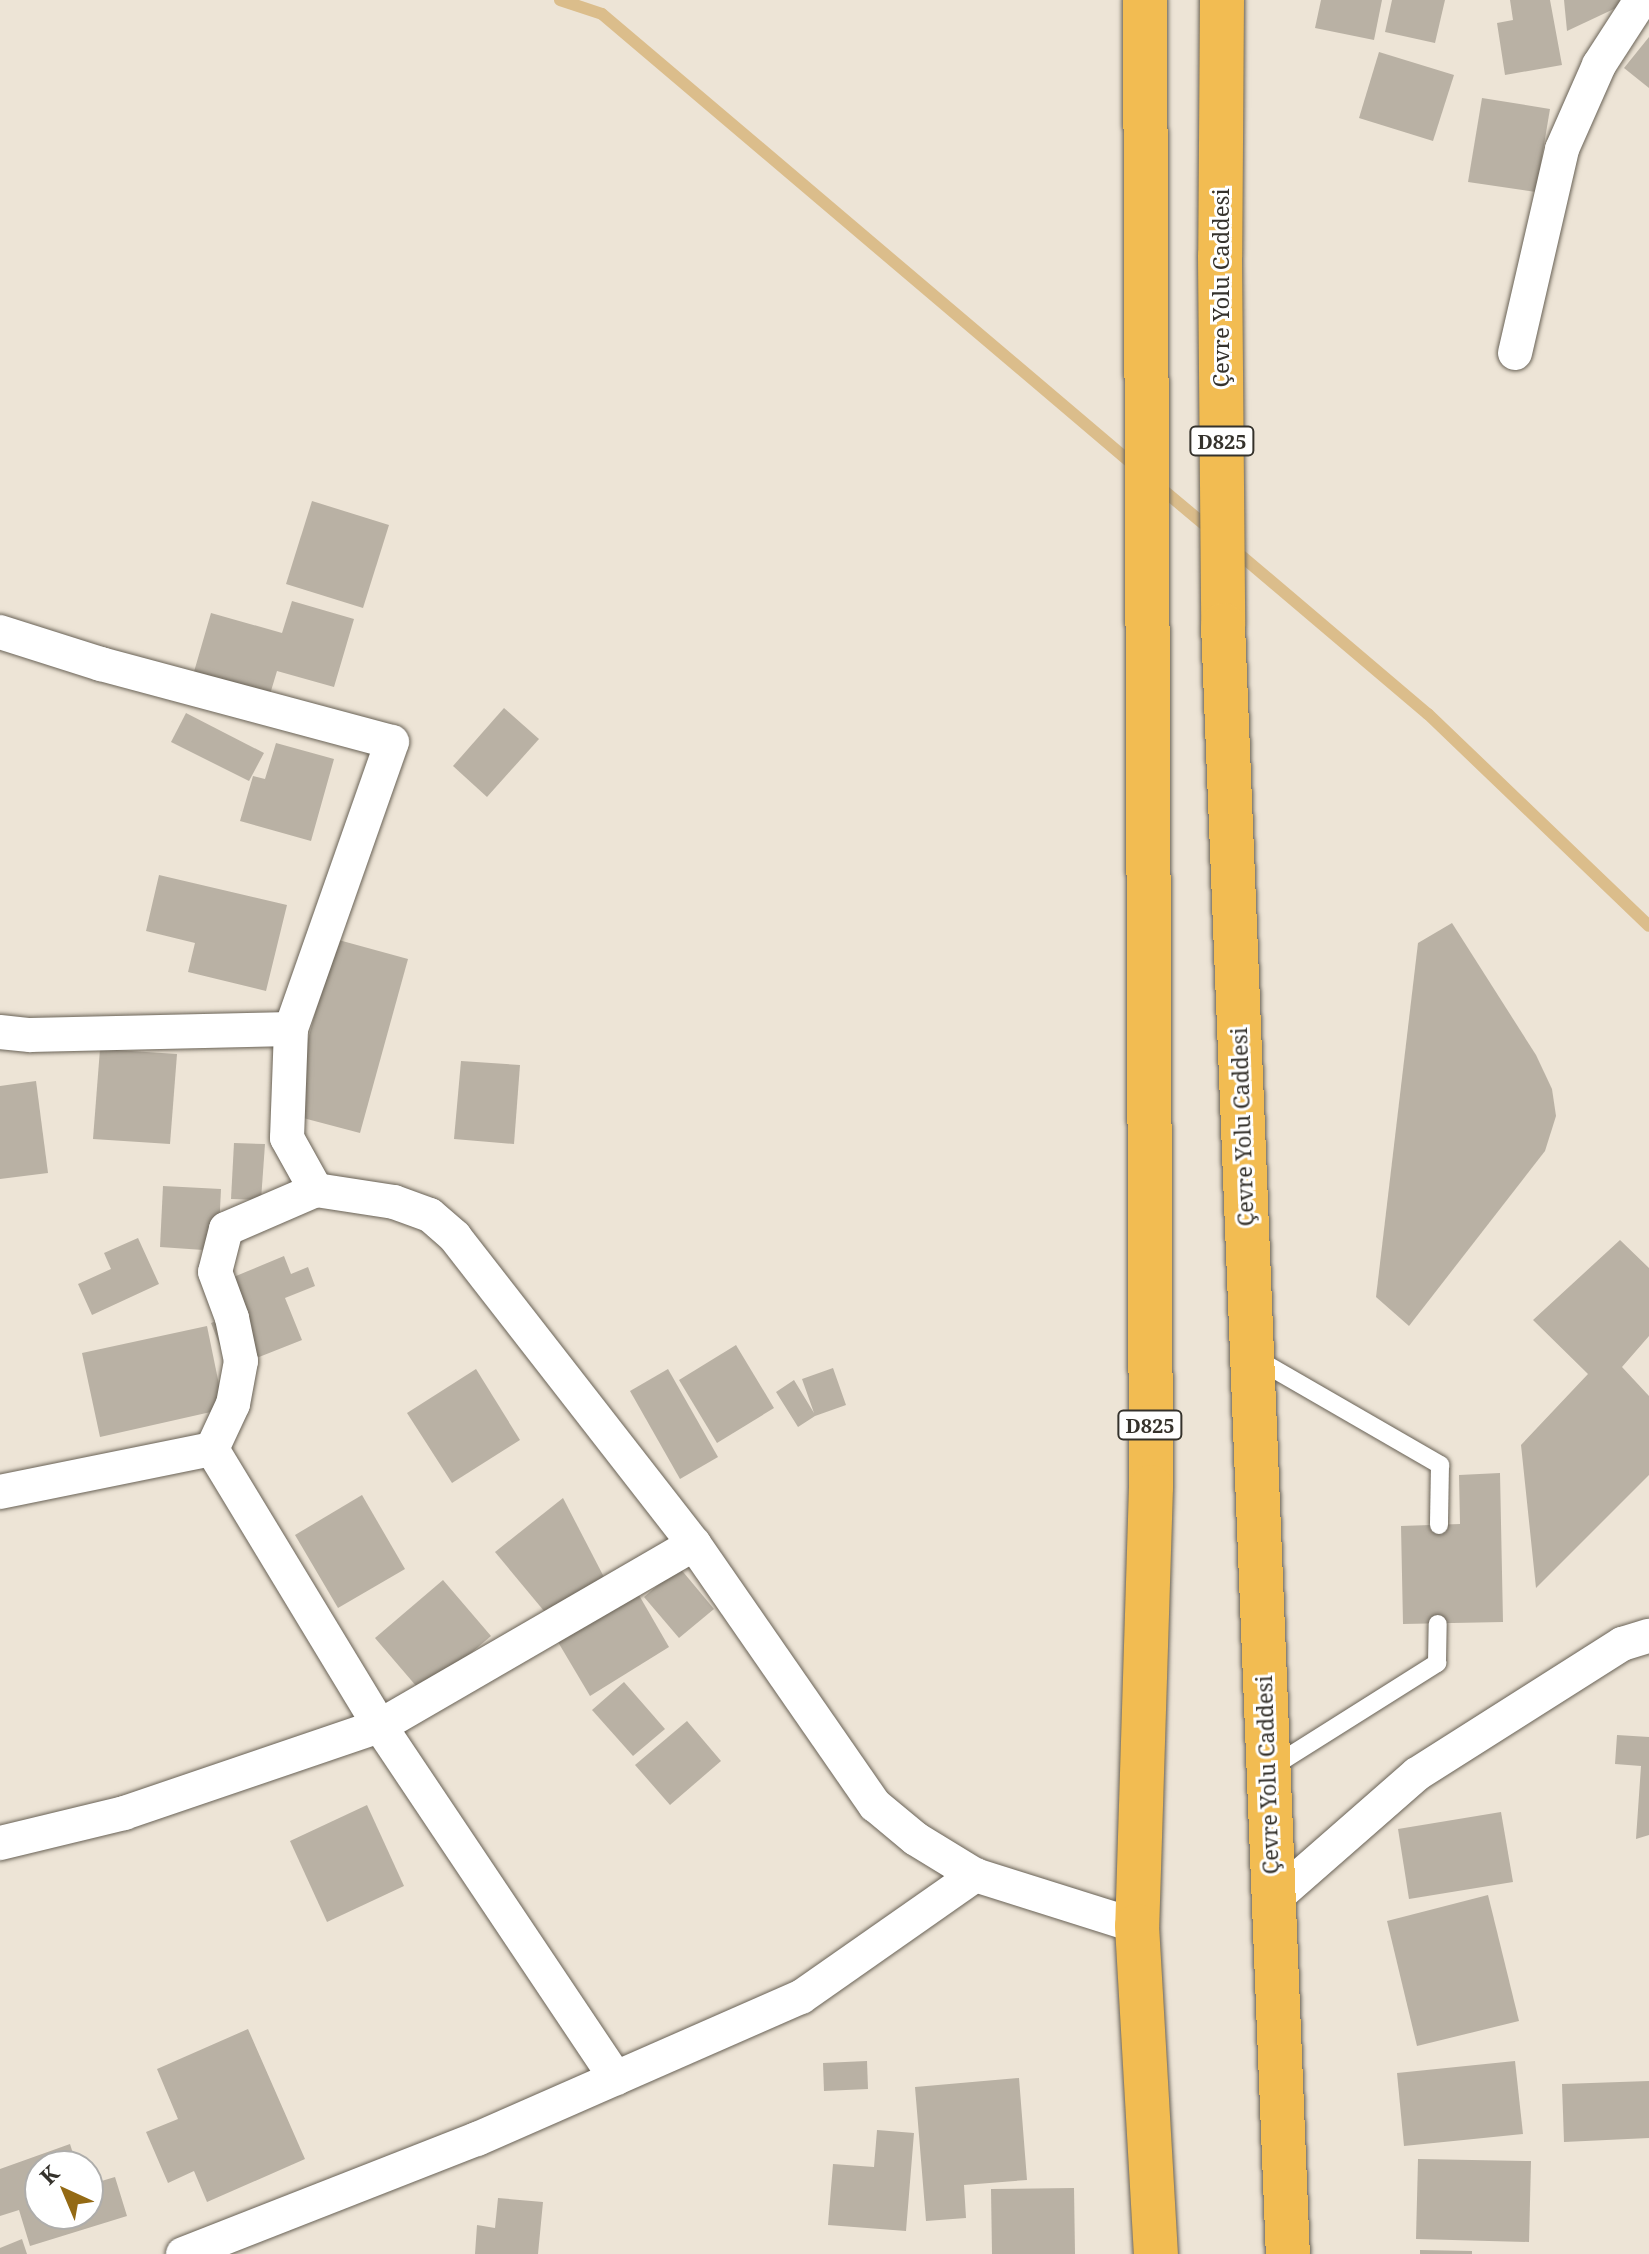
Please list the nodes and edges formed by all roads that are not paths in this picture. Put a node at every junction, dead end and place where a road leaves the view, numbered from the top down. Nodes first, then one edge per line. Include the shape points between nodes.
1 (1145, 0) edge
2 (1222, 0) edge
3 (1641, 0) edge
4 (1515, 353) dead end
5 (0, 632) edge
6 (291, 1029) junction
7 (0, 1032) edge
8 (316, 1190) junction
9 (1250, 1355) junction
10 (212, 1449) junction
11 (0, 1492) edge
12 (1439, 1525) dead end
13 (694, 1544) junction
14 (1438, 1624) dead end
15 (1649, 1636) edge
16 (380, 1726) junction
17 (1267, 1770) junction
18 (0, 1843) edge
19 (975, 1875) junction
20 (1273, 1900) junction
21 (1137, 1926) junction
22 (616, 2078) junction
23 (183, 2254) edge
24 (1156, 2254) edge
25 (1288, 2254) edge

1 - 21 highway, D825 via 1151,1487
2 - 9 highway, Çevre Yolu Caddesi / D825 via 1223,625
3 - 4 street via 1599,65 1562,149
5 - 6 street via 392,742
6 - 7 street
6 - 8 street via 287,1138
8 - 10 street via 226,1229 215,1272 241,1361 233,1404
8 - 13 street via 394,1202 430,1215 455,1237
9 - 12 lane via 1440,1465
9 - 17 highway, Çevre Yolu Caddesi / D825
10 - 11 street
10 - 16 street
13 - 16 street
13 - 19 street via 875,1805 916,1839
14 - 17 lane via 1437,1663
15 - 20 street via 1622,1644 1417,1774
16 - 18 street via 124,1813
16 - 22 street
17 - 20 highway, Çevre Yolu Caddesi / D825
19 - 21 street
19 - 22 street via 801,1997
20 - 25 highway, Çevre Yolu Caddesi / D825
21 - 24 highway, D825
22 - 23 street via 477,2139

